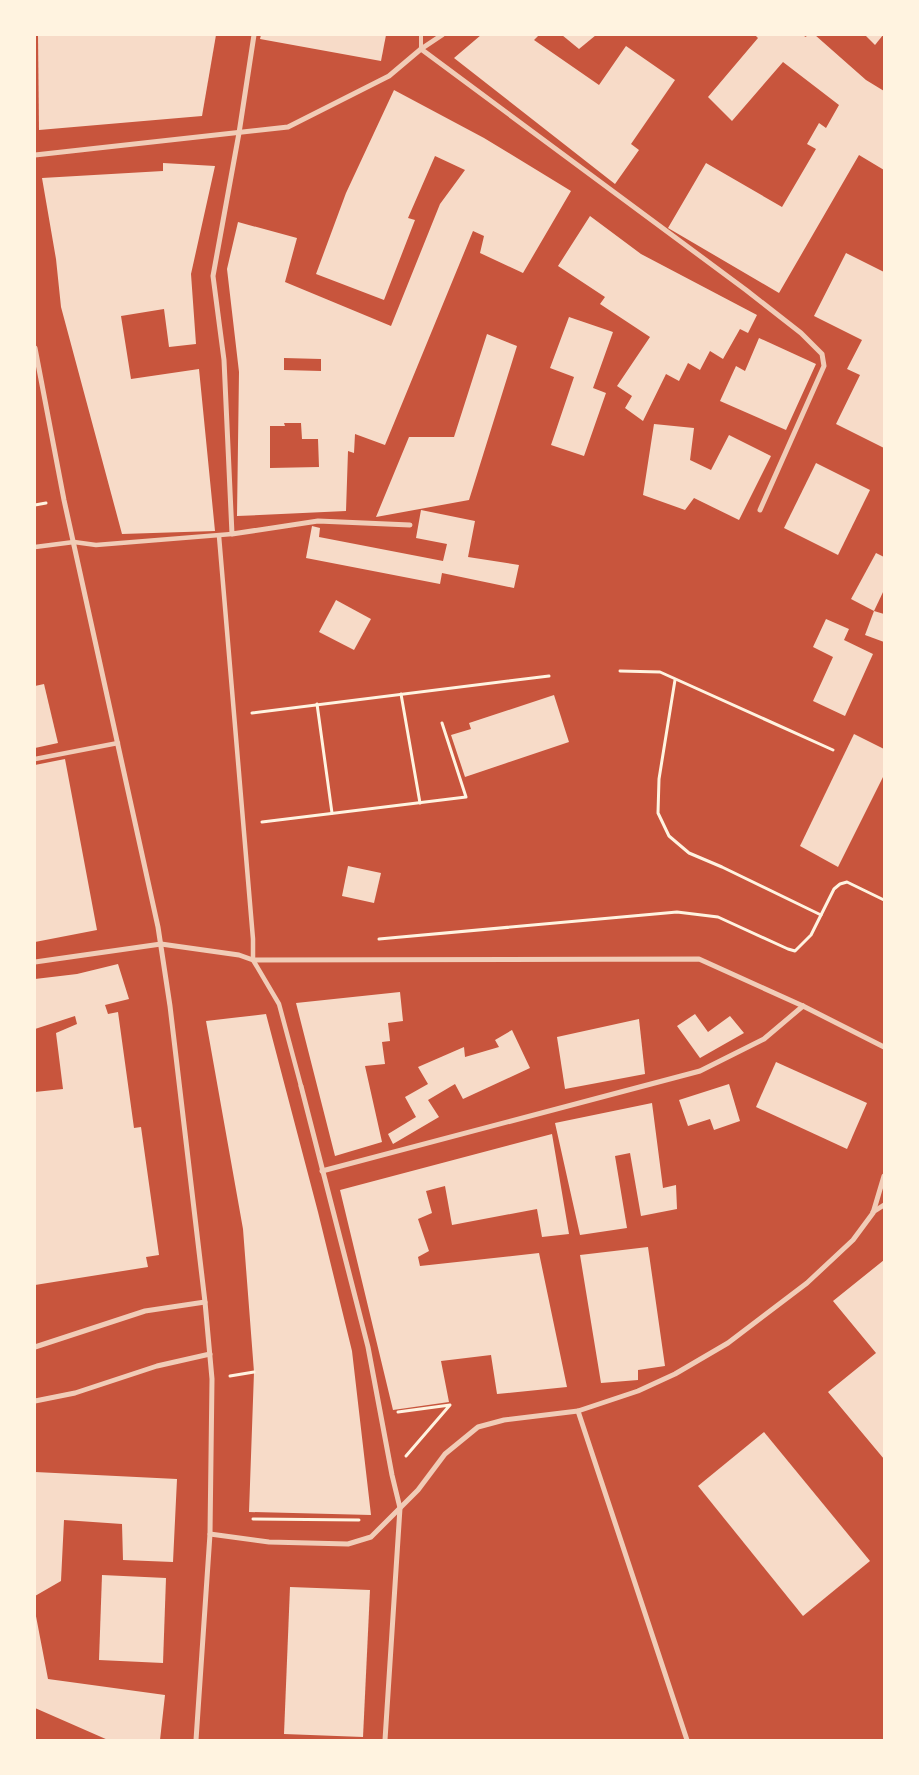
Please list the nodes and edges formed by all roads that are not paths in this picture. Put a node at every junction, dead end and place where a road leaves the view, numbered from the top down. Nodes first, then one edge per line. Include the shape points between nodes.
1 (254, 35) edge
2 (421, 35) edge
3 (442, 35) edge
4 (421, 49) junction
5 (239, 133) junction
6 (35, 155) edge
7 (35, 348) edge
8 (760, 510) dead end
9 (410, 525) dead end
10 (232, 534) junction
11 (219, 536) junction
12 (74, 542) junction
13 (35, 547) edge
14 (118, 743) junction
15 (35, 759) edge
16 (161, 944) junction
17 (253, 960) junction
18 (35, 962) edge
19 (803, 1006) junction
20 (884, 1046) edge
21 (302, 1086) joint
22 (322, 1171) junction
23 (884, 1176) edge
24 (884, 1205) edge
25 (873, 1212) junction
26 (205, 1302) junction
27 (35, 1347) edge
28 (210, 1354) junction
29 (35, 1401) edge
30 (578, 1411) junction
31 (400, 1508) junction
32 (210, 1534) junction
33 (196, 1740) edge
34 (385, 1740) edge
35 (687, 1740) edge

1 - 5 street
2 - 4 lane
3 - 4 street
4 - 5 street via 388,76 288,127
4 - 8 street via 746,290 801,333 822,354 824,366
5 - 6 street
5 - 10 street via 214,276 224,360
7 - 12 street
9 - 10 street via 318,521
10 - 11 street
11 - 12 street via 96,545
11 - 17 street
12 - 13 street
12 - 14 street
14 - 15 street
14 - 16 street
16 - 17 street via 239,955
16 - 18 street
16 - 26 street
17 - 19 street via 699,958
17 - 21 street via 279,1004
19 - 20 street
19 - 22 street via 764,1039 700,1070
21 - 22 street
22 - 31 street via 368,1347
23 - 25 street
24 - 25 street
25 - 30 street via 853,1240 807,1283 728,1343 675,1374
26 - 27 street via 145,1311
26 - 28 street
28 - 29 street via 157,1366 75,1393
28 - 32 street
30 - 31 street via 504,1420 478,1427 445,1454
30 - 35 street
31 - 32 street via 371,1536 348,1544 268,1542
31 - 34 street
32 - 33 street

